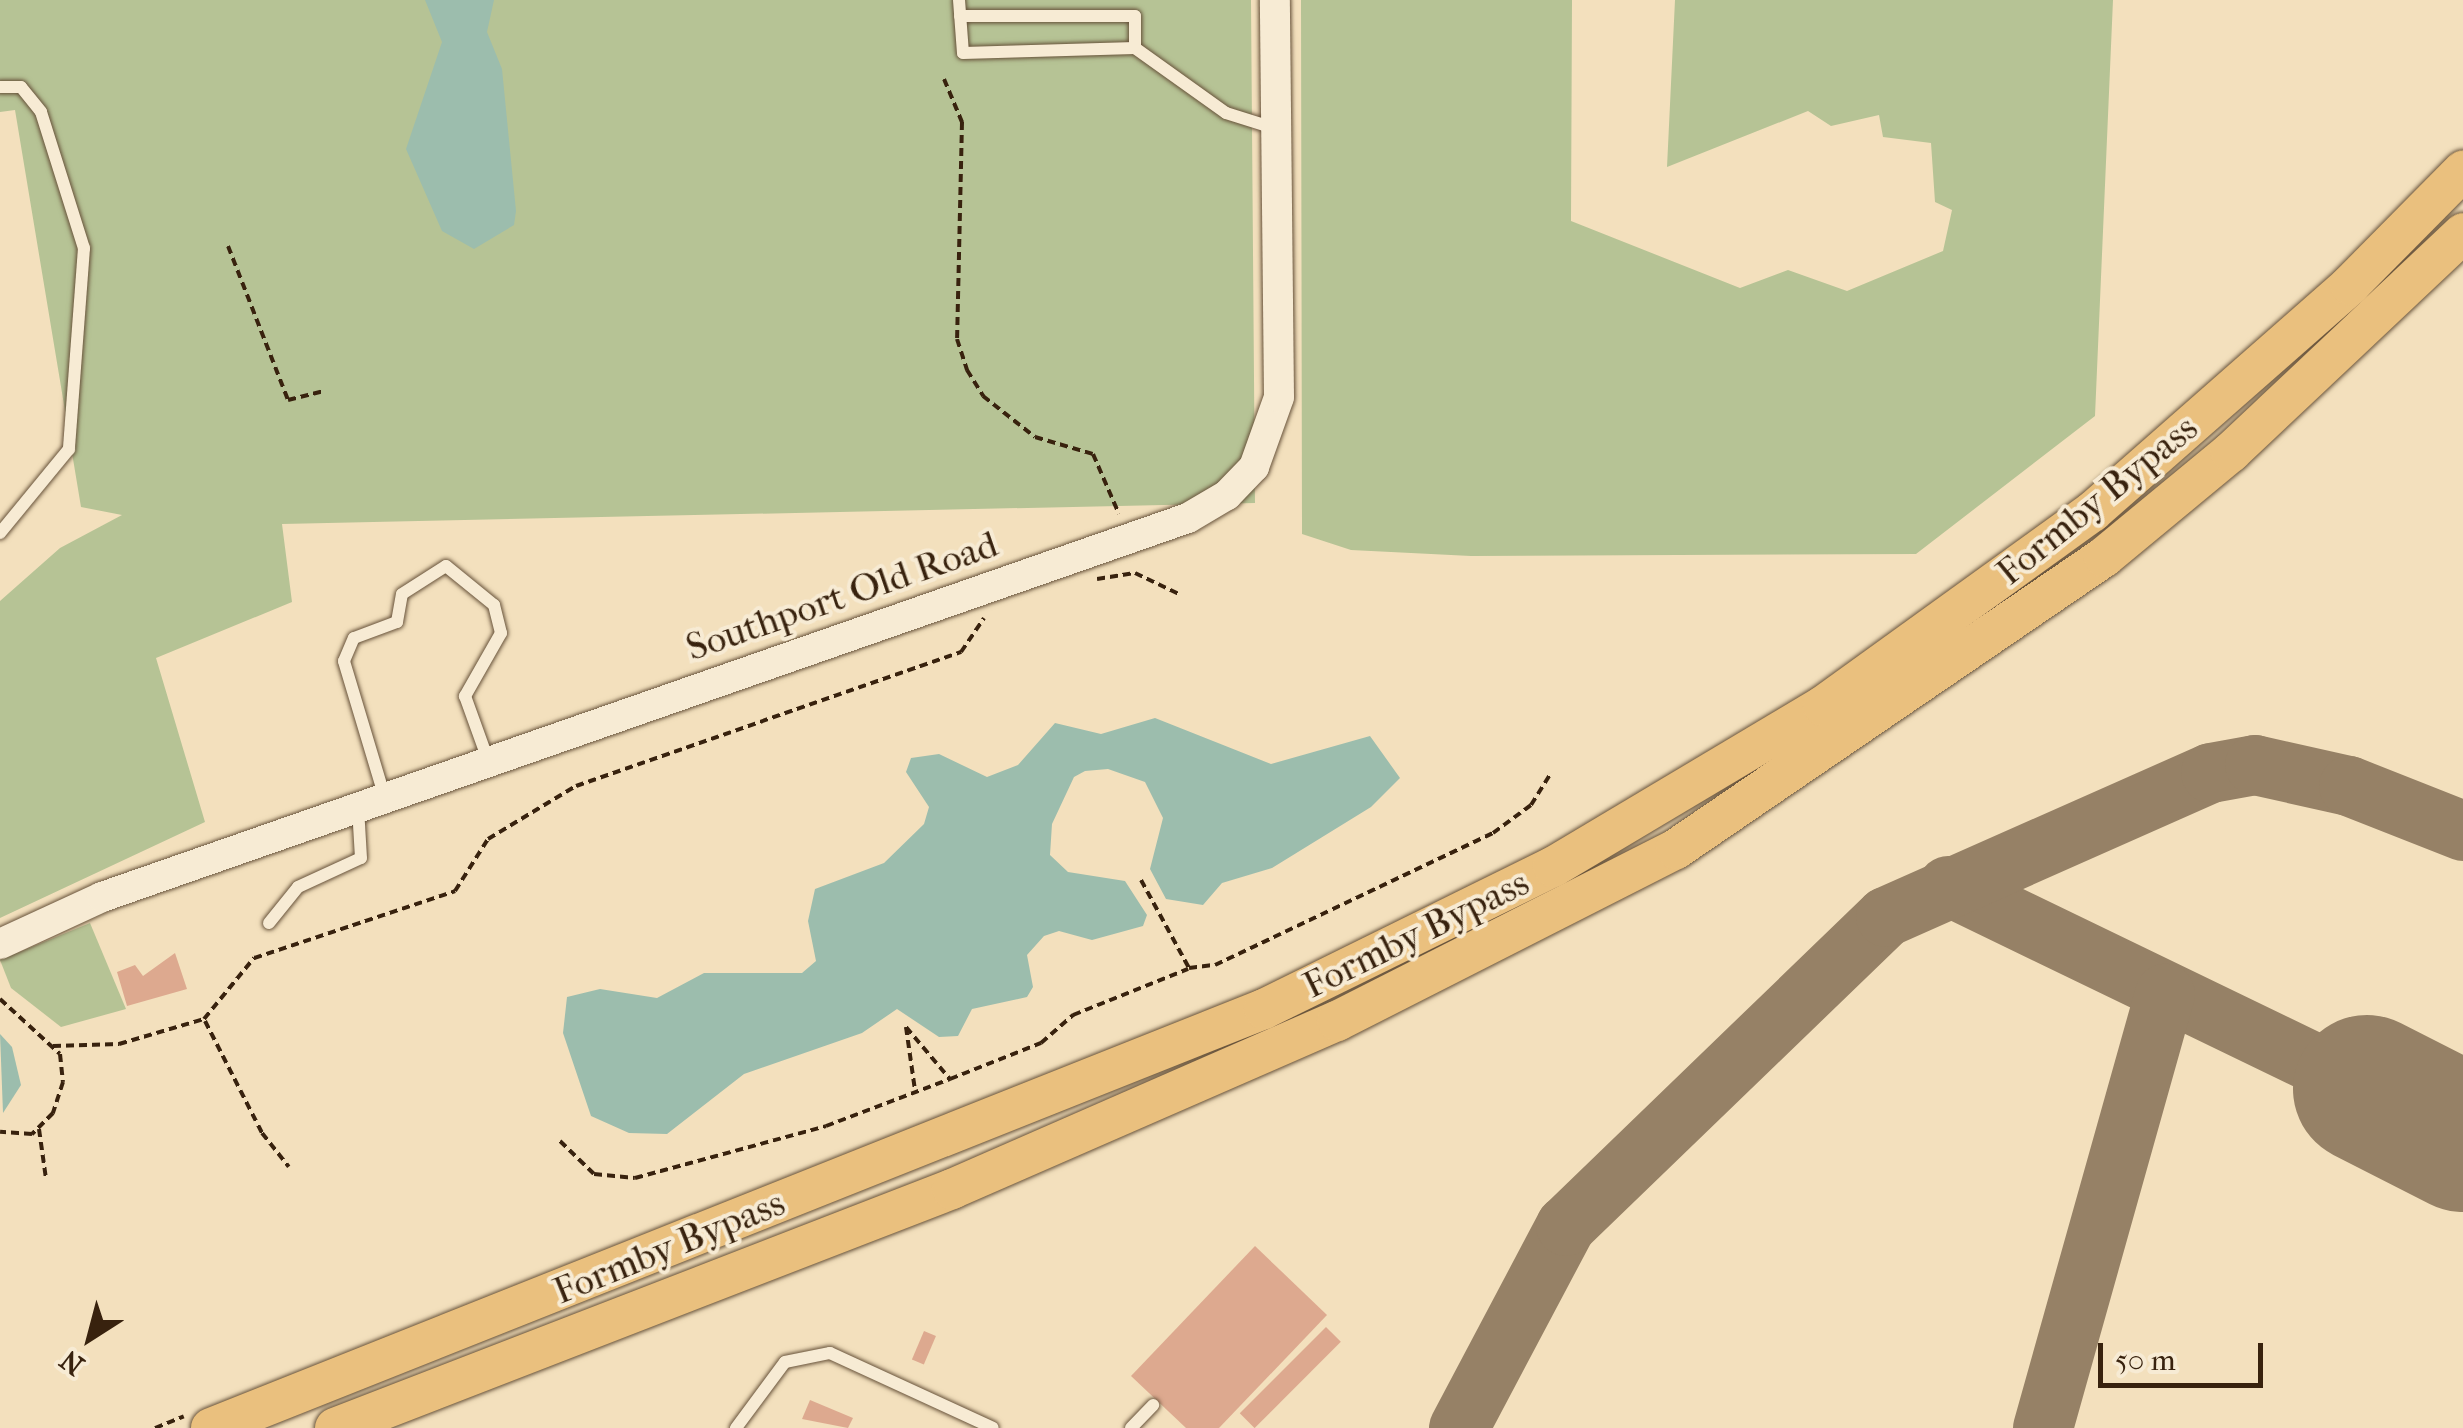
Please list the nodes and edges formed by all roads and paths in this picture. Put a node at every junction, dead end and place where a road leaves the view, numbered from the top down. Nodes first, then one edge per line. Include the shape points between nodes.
1 (959, 0) edge
2 (1275, 0) edge
3 (960, 16) junction
4 (1135, 48) junction
5 (944, 78) dead end
6 (0, 87) edge
7 (1276, 129) junction
8 (2463, 171) edge
9 (2463, 233) edge
10 (228, 246) dead end
11 (324, 392) dead end
12 (0, 533) edge
13 (1125, 540) junction
14 (1128, 574) junction
15 (1080, 581) dead end
16 (1181, 595) dead end
17 (992, 604) dead end
18 (489, 762) junction
19 (1550, 774) dead end
20 (372, 802) junction
21 (1140, 880) dead end
22 (269, 922) dead end
23 (0, 944) edge
24 (1189, 968) junction
25 (0, 999) edge
26 (204, 1019) junction
27 (53, 1046) junction
28 (950, 1080) junction
29 (914, 1091) junction
30 (39, 1127) junction
31 (0, 1132) edge
32 (560, 1142) dead end
33 (289, 1167) dead end
34 (46, 1179) dead end
35 (1153, 1405) dead end
36 (199, 1422) edge
37 (155, 1428) edge
38 (335, 1428) edge
39 (736, 1428) edge
40 (993, 1428) edge
41 (1130, 1428) edge

1 - 3 lane
2 - 7 street, Southport Old Road
3 - 4 lane via 1135,16
3 - 4 lane via 963,52
4 - 7 lane via 1226,114
5 - 13 path via 962,122 957,339 967,370 983,396 1035,438 1093,454
6 - 12 lane via 21,87 41,112 84,248 69,449
7 - 13 street, Southport Old Road via 1282,367 1266,445 1228,496
8 - 36 highway, Formby Bypass via 2350,285 2092,512 1823,706 1554,866 1264,1009
9 - 38 highway, Formby Bypass via 2231,452 2104,557 1676,849 1337,1021 952,1190
10 - 11 path via 288,400
13 - 14 path
13 - 18 street, Southport Old Road
14 - 15 path
14 - 16 path
17 - 26 path via 961,652 672,757 630,762 520,816 488,840 455,891 280,944 220,992
18 - 20 street, Southport Old Road
18 - 20 lane via 465,696 501,633 494,605 446,566 402,594 397,622 354,638 344,662
19 - 24 path via 1515,820 1435,865 1247,954
20 - 22 lane via 361,858 298,888
20 - 23 street, Southport Old Road via 102,897
21 - 24 path
24 - 28 path via 1168,982 1073,1014 1040,1043
25 - 27 path
26 - 27 path via 119,1044
26 - 33 path via 262,1133
27 - 30 path via 64,1082
28 - 29 path
28 - 29 path via 906,1027
29 - 32 path via 826,1126 634,1178 594,1174
30 - 31 path via 32,1134
30 - 34 path
35 - 41 lane
36 - 37 path
39 - 40 lane via 784,1362 830,1353

